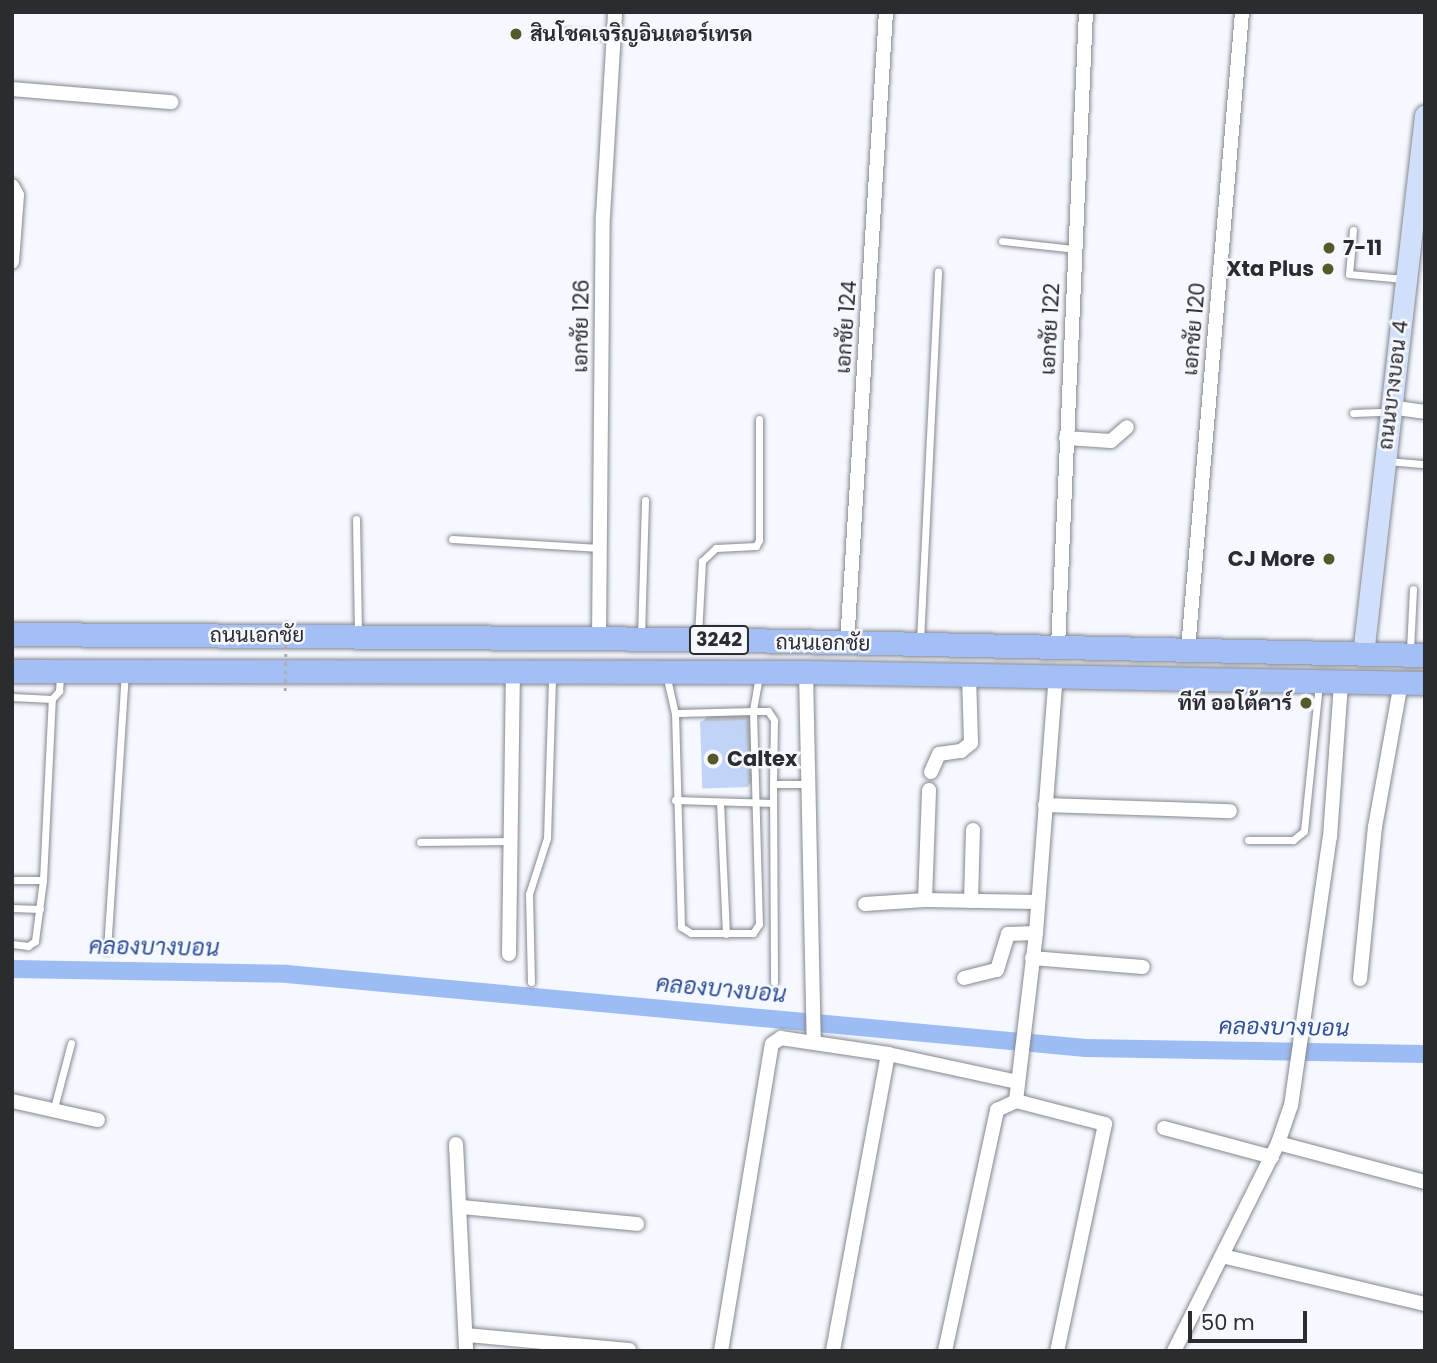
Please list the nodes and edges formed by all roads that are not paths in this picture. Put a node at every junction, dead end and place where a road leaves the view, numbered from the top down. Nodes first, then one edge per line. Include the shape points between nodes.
1 (615, 12) edge
2 (886, 12) edge
3 (1086, 12) edge
4 (1242, 12) edge
5 (559, 32) dead end
6 (614, 36) junction
7 (12, 89) edge
8 (171, 102) dead end
9 (1425, 116) edge
10 (12, 186) edge
11 (1353, 230) dead end
12 (1002, 241) dead end
13 (1075, 249) junction
14 (12, 262) edge
15 (938, 271) dead end
16 (1405, 279) junction
17 (1390, 410) junction
18 (1425, 412) edge
19 (1353, 413) dead end
20 (759, 419) dead end
21 (1127, 427) dead end
22 (1066, 438) junction
23 (1383, 460) junction
24 (1425, 464) edge
25 (645, 500) dead end
26 (356, 519) dead end
27 (452, 539) dead end
28 (600, 548) junction
29 (1413, 589) dead end
30 (12, 634) edge
31 (304, 635) junction
32 (359, 637) junction
33 (698, 639) junction
34 (600, 640) junction
35 (640, 642) junction
36 (920, 643) junction
37 (848, 644) junction
38 (1058, 647) junction
39 (1188, 649) junction
40 (1363, 654) junction
41 (1417, 655) edge
42 (125, 670) junction
43 (12, 671) edge
44 (60, 671) junction
45 (301, 672) junction
46 (806, 672) junction
47 (513, 673) junction
48 (666, 673) junction
49 (760, 673) junction
50 (552, 674) junction
51 (969, 674) junction
52 (1056, 675) junction
53 (1330, 681) junction
54 (1401, 682) junction
55 (1425, 683) edge
56 (12, 697) edge
57 (52, 699) junction
58 (753, 711) junction
59 (675, 714) junction
60 (931, 772) dead end
61 (773, 784) junction
62 (809, 784) junction
63 (929, 790) dead end
64 (675, 800) junction
65 (720, 802) junction
66 (758, 802) junction
67 (774, 803) junction
68 (1045, 805) junction
69 (1230, 811) dead end
70 (973, 830) dead end
71 (1248, 840) dead end
72 (511, 841) junction
73 (420, 842) dead end
74 (12, 880) edge
75 (43, 880) junction
76 (925, 900) junction
77 (971, 901) junction
78 (1037, 902) junction
79 (865, 904) dead end
80 (12, 908) edge
81 (40, 909) junction
82 (1036, 933) junction
83 (726, 934) junction
84 (12, 944) edge
85 (107, 950) dead end
86 (509, 954) dead end
87 (1032, 958) junction
88 (1143, 967) dead end
89 (964, 978) dead end
90 (1360, 979) dead end
91 (531, 982) dead end
92 (774, 982) dead end
93 (814, 1036) junction
94 (71, 1043) dead end
95 (888, 1054) junction
96 (1018, 1082) junction
97 (12, 1101) edge
98 (1016, 1101) junction
99 (54, 1108) junction
100 (98, 1120) dead end
101 (1164, 1128) dead end
102 (1278, 1143) junction
103 (456, 1144) dead end
104 (1272, 1157) junction
105 (1425, 1182) edge
106 (461, 1207) junction
107 (637, 1224) dead end
108 (1222, 1256) junction
109 (1425, 1304) edge
110 (467, 1335) junction
111 (629, 1350) edge
112 (466, 1351) edge
113 (721, 1351) edge
114 (833, 1351) edge
115 (945, 1351) edge
116 (1057, 1351) edge
117 (1174, 1351) edge

1 - 6 street, เอกชัย 126
2 - 37 street, เอกชัย 124
3 - 13 street, เอกชัย 122
4 - 39 street, เอกชัย 120
5 - 6 lane
6 - 28 street, เอกชัย 126 via 603,216
7 - 8 street
9 - 16 street, ถนนบางบอน 4
10 - 14 street via 17,195
11 - 16 lane via 1349,274
12 - 13 lane
13 - 22 street, เอกชัย 122
15 - 36 lane
16 - 17 street, ถนนบางบอน 4
17 - 18 street
17 - 19 lane
17 - 23 street, ถนนบางบอน 4
20 - 33 lane via 759,540 756,546 716,548 702,561
21 - 22 street via 1111,441
22 - 38 street, เอกชัย 122
23 - 24 lane
23 - 40 street, ถนนบางบอน 4
25 - 35 lane
26 - 32 lane
27 - 28 lane
28 - 34 street, เอกชัย 126
29 - 41 lane
30 - 31 main road, ถนนเอกชัย / 3242
31 - 32 main road, ถนนเอกชัย / 3242
31 - 45 main road
32 - 34 main road, ถนนเอกชัย / 3242
33 - 35 main road, ถนนเอกชัย / 3242
33 - 37 main road, ถนนเอกชัย / 3242
34 - 35 main road, ถนนเอกชัย / 3242
36 - 37 main road, ถนนเอกชัย / 3242
36 - 38 main road, ถนนเอกชัย / 3242
38 - 39 main road, ถนนเอกชัย / 3242
39 - 40 main road, ถนนเอกชัย / 3242
40 - 41 main road, ถนนเอกชัย / 3242
42 - 44 main road, ถนนเอกชัย / 3242
42 - 45 main road, ถนนเอกชัย / 3242
42 - 85 lane
43 - 44 main road, ถนนเอกชัย / 3242
44 - 57 lane via 59,691
45 - 47 main road, ถนนเอกชัย / 3242
46 - 49 main road, ถนนเอกชัย / 3242
46 - 51 main road, ถนนเอกชัย / 3242
46 - 62 street
47 - 50 main road, ถนนเอกชัย / 3242
47 - 72 street
48 - 49 main road, ถนนเอกชัย / 3242
48 - 50 main road, ถนนเอกชัย / 3242
48 - 59 lane
49 - 58 lane
50 - 91 lane via 547,838 529,894
51 - 52 main road, ถนนเอกชัย / 3242
51 - 60 street via 971,743 961,751 939,754
52 - 53 main road, ถนนเอกชัย / 3242
52 - 68 street
53 - 54 main road, ถนนเอกชัย / 3242
53 - 71 lane via 1304,831 1293,840
53 - 102 street via 1330,837 1300,1068
54 - 55 main road, ถนนเอกชัย / 3242
54 - 90 street via 1375,827
56 - 57 lane
57 - 75 lane
58 - 59 lane
58 - 61 lane via 768,711 774,720
58 - 66 lane
59 - 64 lane
61 - 62 lane
61 - 67 lane
62 - 93 street
63 - 76 street
64 - 65 lane
64 - 83 lane via 681,927 691,933
65 - 66 lane
65 - 83 lane
66 - 67 lane
66 - 83 lane via 759,924 753,933
67 - 92 lane
68 - 69 street
68 - 78 street
70 - 77 street
72 - 73 lane
72 - 86 street
74 - 75 lane
75 - 81 lane
76 - 77 street
76 - 79 street
77 - 78 street
78 - 82 street
80 - 81 lane
81 - 84 lane via 35,941 28,946
82 - 87 street
82 - 89 street via 1008,934 997,970
87 - 88 street
87 - 96 street
93 - 95 street
93 - 113 street via 781,1038 772,1044
94 - 99 lane
95 - 96 street
95 - 114 street
96 - 98 street
97 - 99 street
98 - 115 street via 997,1110
98 - 116 street via 1105,1124
99 - 100 street
101 - 104 street
102 - 104 street
102 - 105 street
103 - 106 street
104 - 108 street
106 - 107 street
106 - 110 street
108 - 109 street
108 - 117 street
110 - 111 street
110 - 112 street

